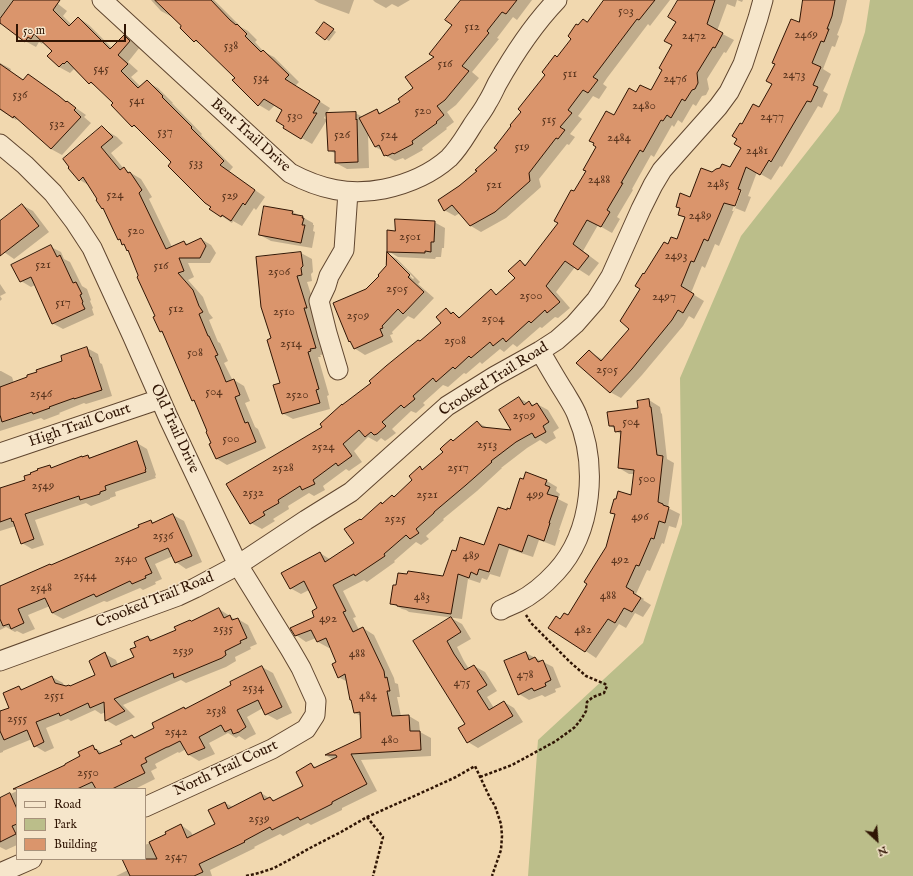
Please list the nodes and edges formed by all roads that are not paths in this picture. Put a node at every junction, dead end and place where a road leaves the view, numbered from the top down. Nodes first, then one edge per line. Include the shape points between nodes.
1 (102, 0) edge
2 (557, 0) edge
3 (763, 0) edge
4 (3, 153) edge
5 (348, 192) junction
6 (540, 351) junction
7 (338, 370) dead end
8 (160, 399) junction
9 (0, 453) edge
10 (238, 565) junction
11 (509, 606) road end
12 (0, 661) edge
13 (306, 729) joint
14 (146, 807) edge
15 (30, 860) edge
16 (0, 874) edge

1 - 5 street, Bent Trail Drive via 290,173 318,186
2 - 5 street, Bent Trail Drive via 524,41 465,138 448,158 416,179 390,187
3 - 6 street, Crooked Trail Road via 743,64 729,92 653,184 611,276 596,300 575,324
4 - 8 street, Old Trail Drive via 26,165 53,193 92,248
5 - 7 street via 344,250 329,276 319,301
6 - 10 street, Crooked Trail Road via 447,406 351,492
6 - 11 street via 576,414 582,430 589,463 588,495 582,527 567,558 545,584
8 - 9 street, High Trail Court
8 - 10 street, Old Trail Drive
10 - 12 street, Crooked Trail Road via 178,596
10 - 13 street, Old Trail Drive via 294,656 316,701 315,715
13 - 14 street, North Trail Court via 272,749
15 - 16 street

